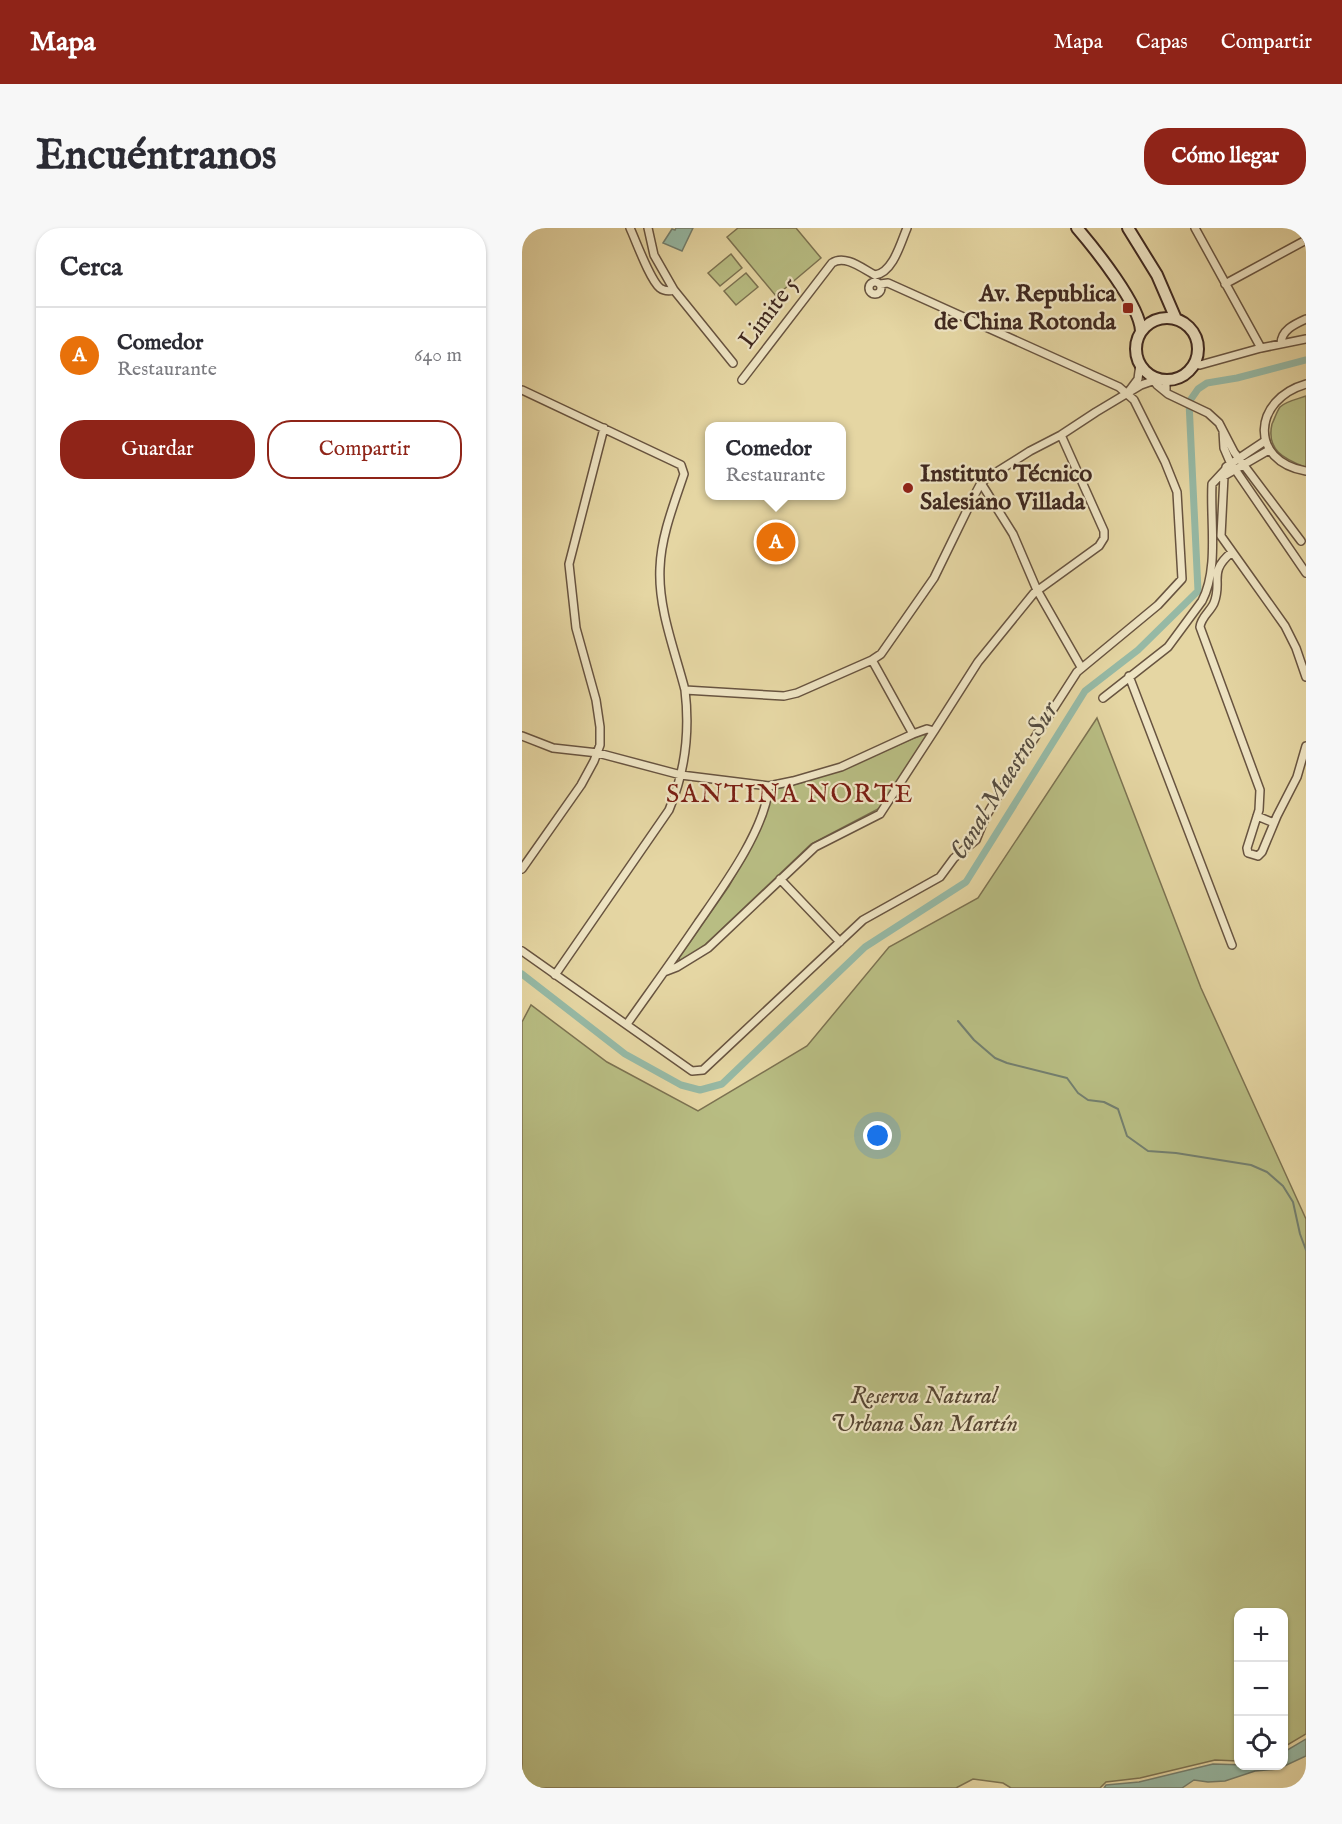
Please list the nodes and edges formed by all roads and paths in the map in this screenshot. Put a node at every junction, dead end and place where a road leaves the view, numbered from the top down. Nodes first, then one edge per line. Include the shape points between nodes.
1 (630, 228) edge
2 (648, 228) edge
3 (907, 228) edge
4 (1077, 228) edge
5 (1128, 228) edge
6 (1195, 228) edge
7 (1306, 240) edge
8 (880, 284) dead end
9 (1225, 284) junction
10 (674, 290) junction
11 (1176, 319) junction
12 (1306, 319) edge
13 (1141, 331) junction
14 (1306, 339) edge
15 (1281, 344) junction
16 (1261, 348) junction
17 (732, 363) dead end
18 (1194, 364) junction
19 (1152, 379) junction
20 (742, 380) dead end
21 (1306, 384) edge
22 (522, 390) edge
23 (1166, 392) junction
24 (1128, 394) junction
25 (604, 428) junction
26 (1223, 429) junction
27 (1061, 435) junction
28 (1265, 441) junction
29 (1269, 450) junction
30 (1238, 458) junction
31 (1230, 462) junction
32 (1245, 465) junction
33 (1236, 470) junction
34 (1306, 471) edge
35 (1224, 473) junction
36 (981, 483) junction
37 (1303, 539) edge
38 (1290, 549) junction
39 (1232, 552) junction
40 (1306, 573) edge
41 (1038, 590) junction
42 (872, 660) junction
43 (1081, 667) junction
44 (1129, 676) junction
45 (1306, 677) edge
46 (685, 690) junction
47 (1103, 698) dead end
48 (934, 731) junction
49 (913, 734) junction
50 (522, 736) edge
51 (1306, 746) edge
52 (598, 753) junction
53 (681, 775) junction
54 (769, 786) junction
55 (1257, 816) junction
56 (1274, 823) junction
57 (522, 869) edge
58 (780, 879) junction
59 (840, 942) junction
60 (1232, 945) dead end
61 (522, 951) edge
62 (664, 972) junction
63 (555, 975) junction
64 (627, 1024) junction

1 - 10 street via 659,286
2 - 10 street via 654,255
3 - 20 street, Limite 5 via 885,272 872,273 836,260
4 - 13 main road via 1134,308
5 - 11 main road via 1157,275
6 - 9 street
7 - 9 street
8 - 24 street via 888,283
9 - 16 street
10 - 17 street
11 - 13 main road via 1159,318
11 - 18 main road via 1196,337
12 - 15 street via 1288,330
13 - 19 main road via 1136,349 1140,364
14 - 15 street
15 - 16 street
16 - 18 street
18 - 19 main road via 1179,377
19 - 23 street
19 - 23 street
19 - 24 street
21 - 28 street via 1285,393 1271,407 1264,423
22 - 25 street
23 - 26 street via 1211,415
24 - 27 street
24 - 43 street via 1177,492 1182,579 1158,605
25 - 46 street via 678,463 684,470 664,537 659,581
25 - 52 street via 569,564 576,628 597,700
26 - 30 street
26 - 31 street
27 - 36 street
27 - 41 street via 1105,534 1099,546
28 - 29 street
28 - 30 street
29 - 32 street
29 - 34 street via 1283,463
30 - 31 street
30 - 32 street
31 - 33 street
31 - 35 street
32 - 33 street
32 - 37 street
33 - 35 street
33 - 38 street
35 - 39 street via 1220,530
35 - 44 street via 1212,484 1212,558 1206,594 1168,647
36 - 41 street via 1013,534
36 - 42 street via 934,578 883,652
37 - 38 street
38 - 40 street
39 - 45 street via 1284,626
39 - 55 street via 1217,568 1214,603 1200,627 1260,790
41 - 43 street
41 - 48 street via 978,662
42 - 46 street via 793,695
42 - 49 street
43 - 59 street via 1010,776 976,840 954,858 940,877 866,918
44 - 47 street
44 - 60 street
46 - 53 street via 688,733
48 - 49 street
48 - 58 street via 882,813 819,844
49 - 54 street via 847,765
50 - 52 street via 553,748
51 - 56 street via 1297,777
52 - 53 street
52 - 57 street via 581,785
53 - 54 street
53 - 63 street via 663,820
54 - 62 street via 757,825 739,861
55 - 56 street
55 - 56 street via 1247,848 1251,855 1262,852
58 - 59 street
58 - 62 street via 708,948
59 - 64 street via 699,1071 692,1071
61 - 63 street
62 - 64 street
63 - 64 street

